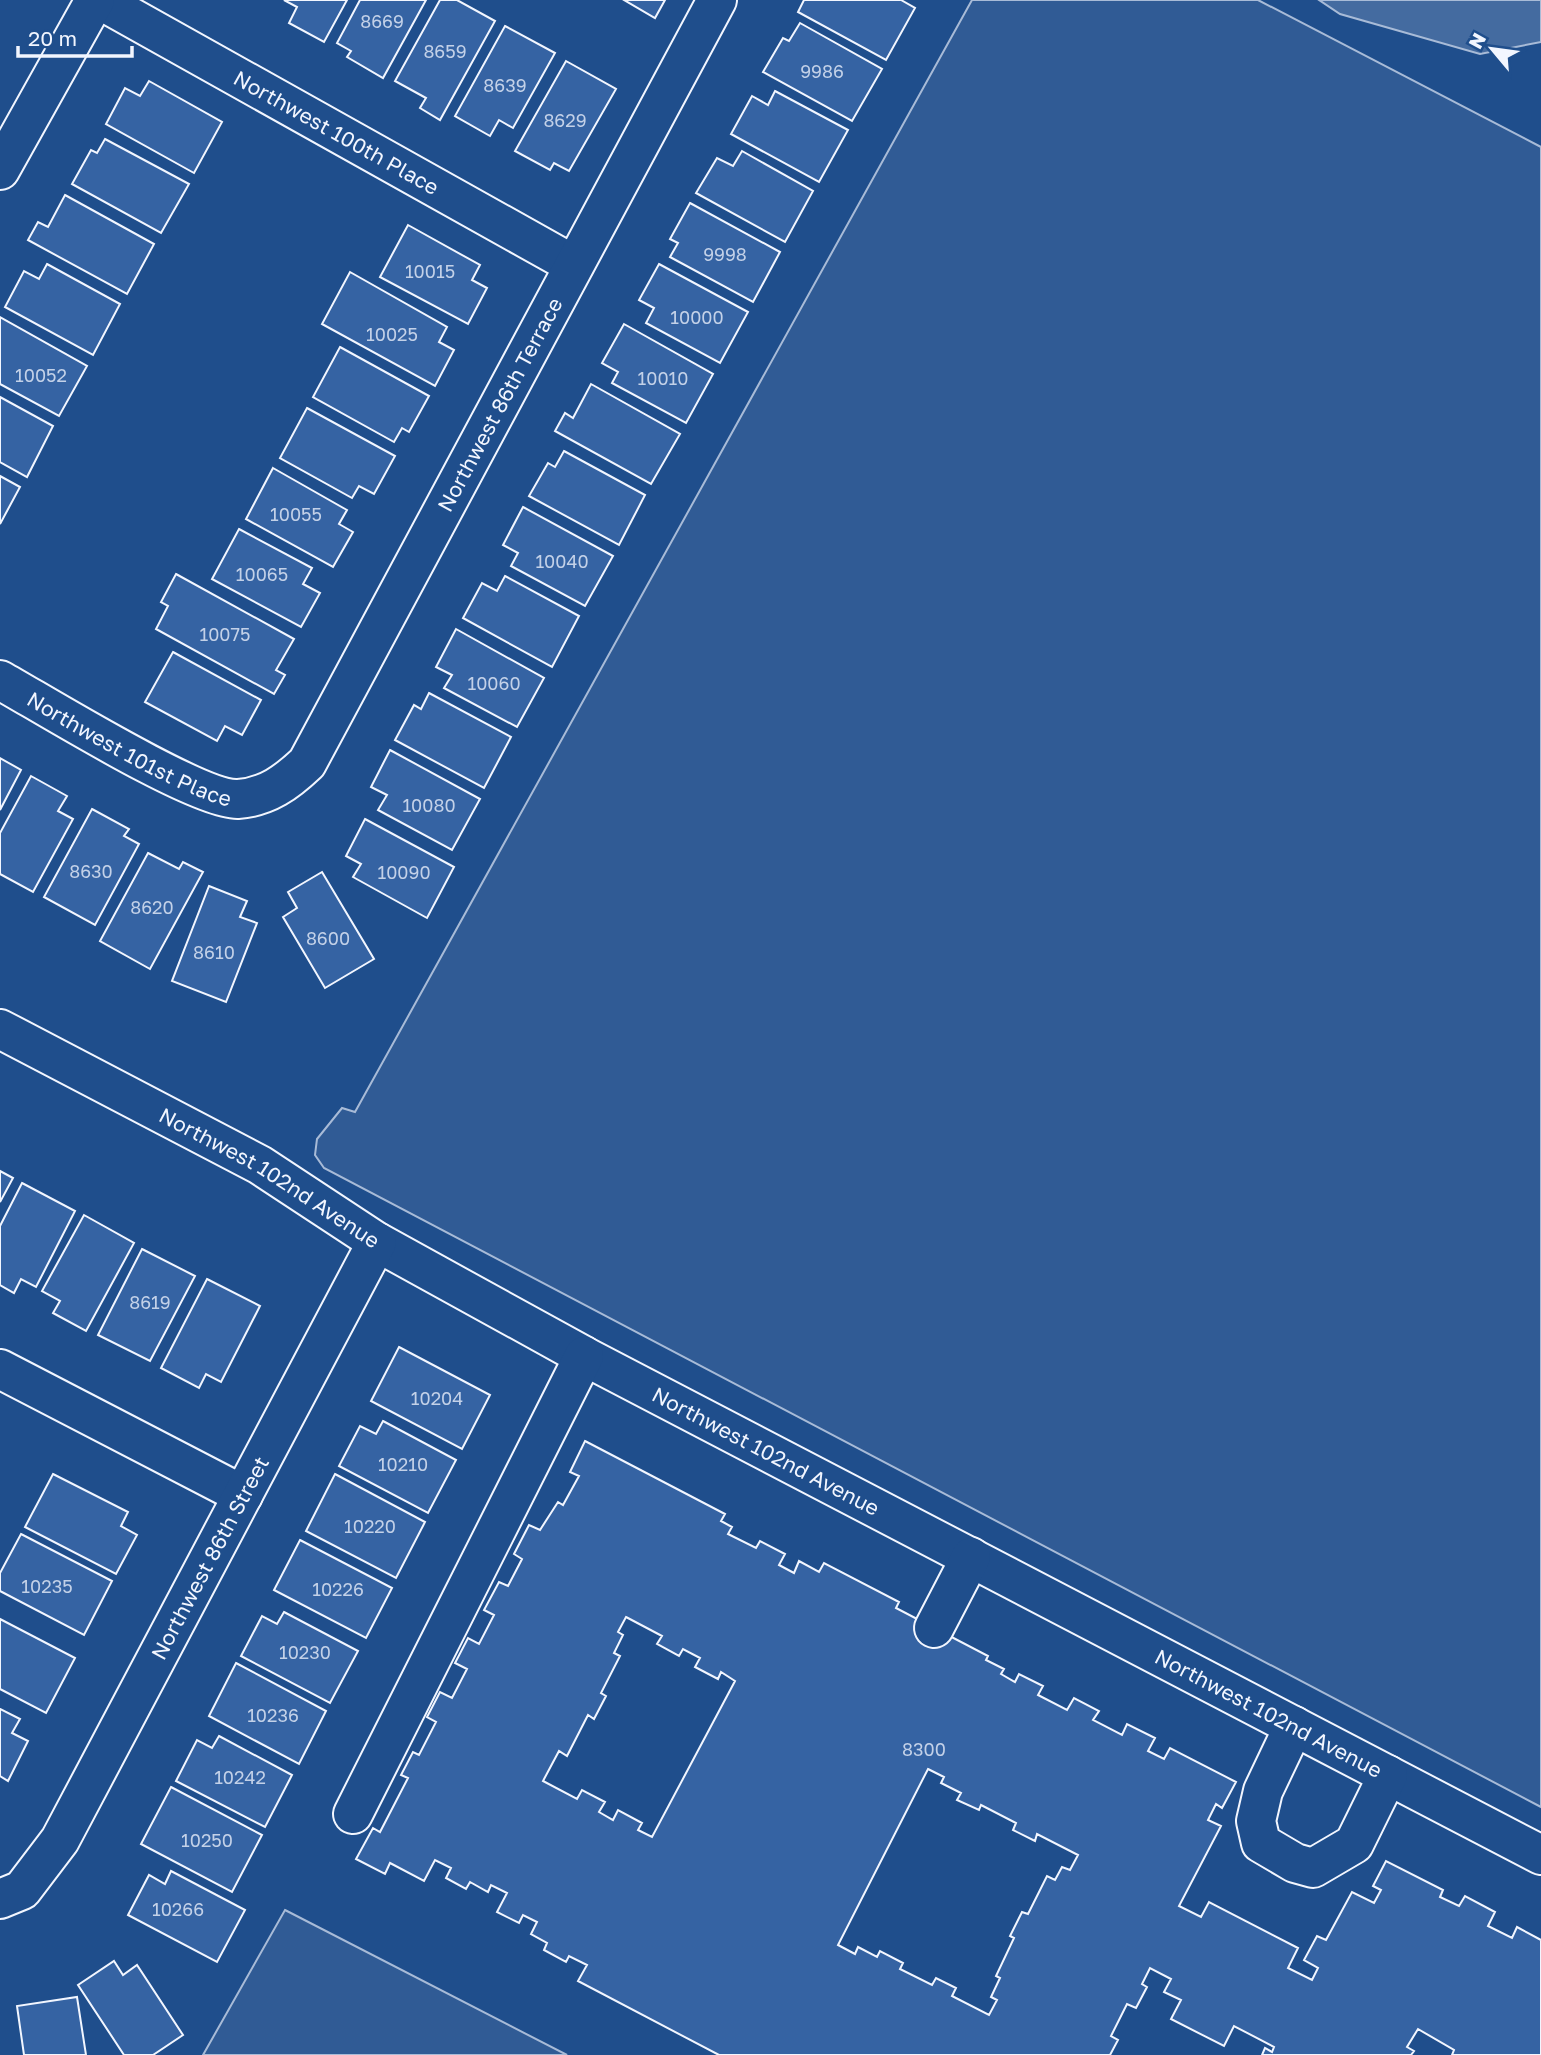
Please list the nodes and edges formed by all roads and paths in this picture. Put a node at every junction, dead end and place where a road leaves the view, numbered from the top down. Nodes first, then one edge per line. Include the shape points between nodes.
1 (98, 0) edge
2 (717, 0) edge
3 (0, 170) edge
4 (574, 265) junction
5 (0, 680) edge
6 (265, 793) joint
7 (0, 1029) edge
8 (377, 1242) junction
9 (584, 1356) junction
10 (0, 1368) edge
11 (243, 1495) junction
12 (971, 1557) junction
13 (934, 1628) dead end
14 (1294, 1726) junction
15 (1388, 1775) junction
16 (353, 1814) dead end
17 (1541, 1855) edge
18 (0, 1899) edge

1 - 3 street
1 - 4 street, Northwest 100th Place
2 - 4 street, Northwest 86th Terrace
4 - 6 street, Northwest 86th Terrace via 307,762 285,784
5 - 6 street, Northwest 101st Place via 196,789 236,799
7 - 8 street, Northwest 102nd Avenue via 260,1165
8 - 9 street, Northwest 102nd Avenue
8 - 11 street, Northwest 86th Street
9 - 12 street, Northwest 102nd Avenue
9 - 16 street
10 - 11 street
11 - 18 street, Northwest 86th Street via 60,1840 22,1890
12 - 13 street
12 - 14 street, Northwest 102nd Avenue
14 - 15 street, Northwest 102nd Avenue
14 - 15 street via 1263,1791 1256,1821 1261,1843 1295,1863 1313,1868 1354,1843
15 - 17 street, Northwest 102nd Avenue

